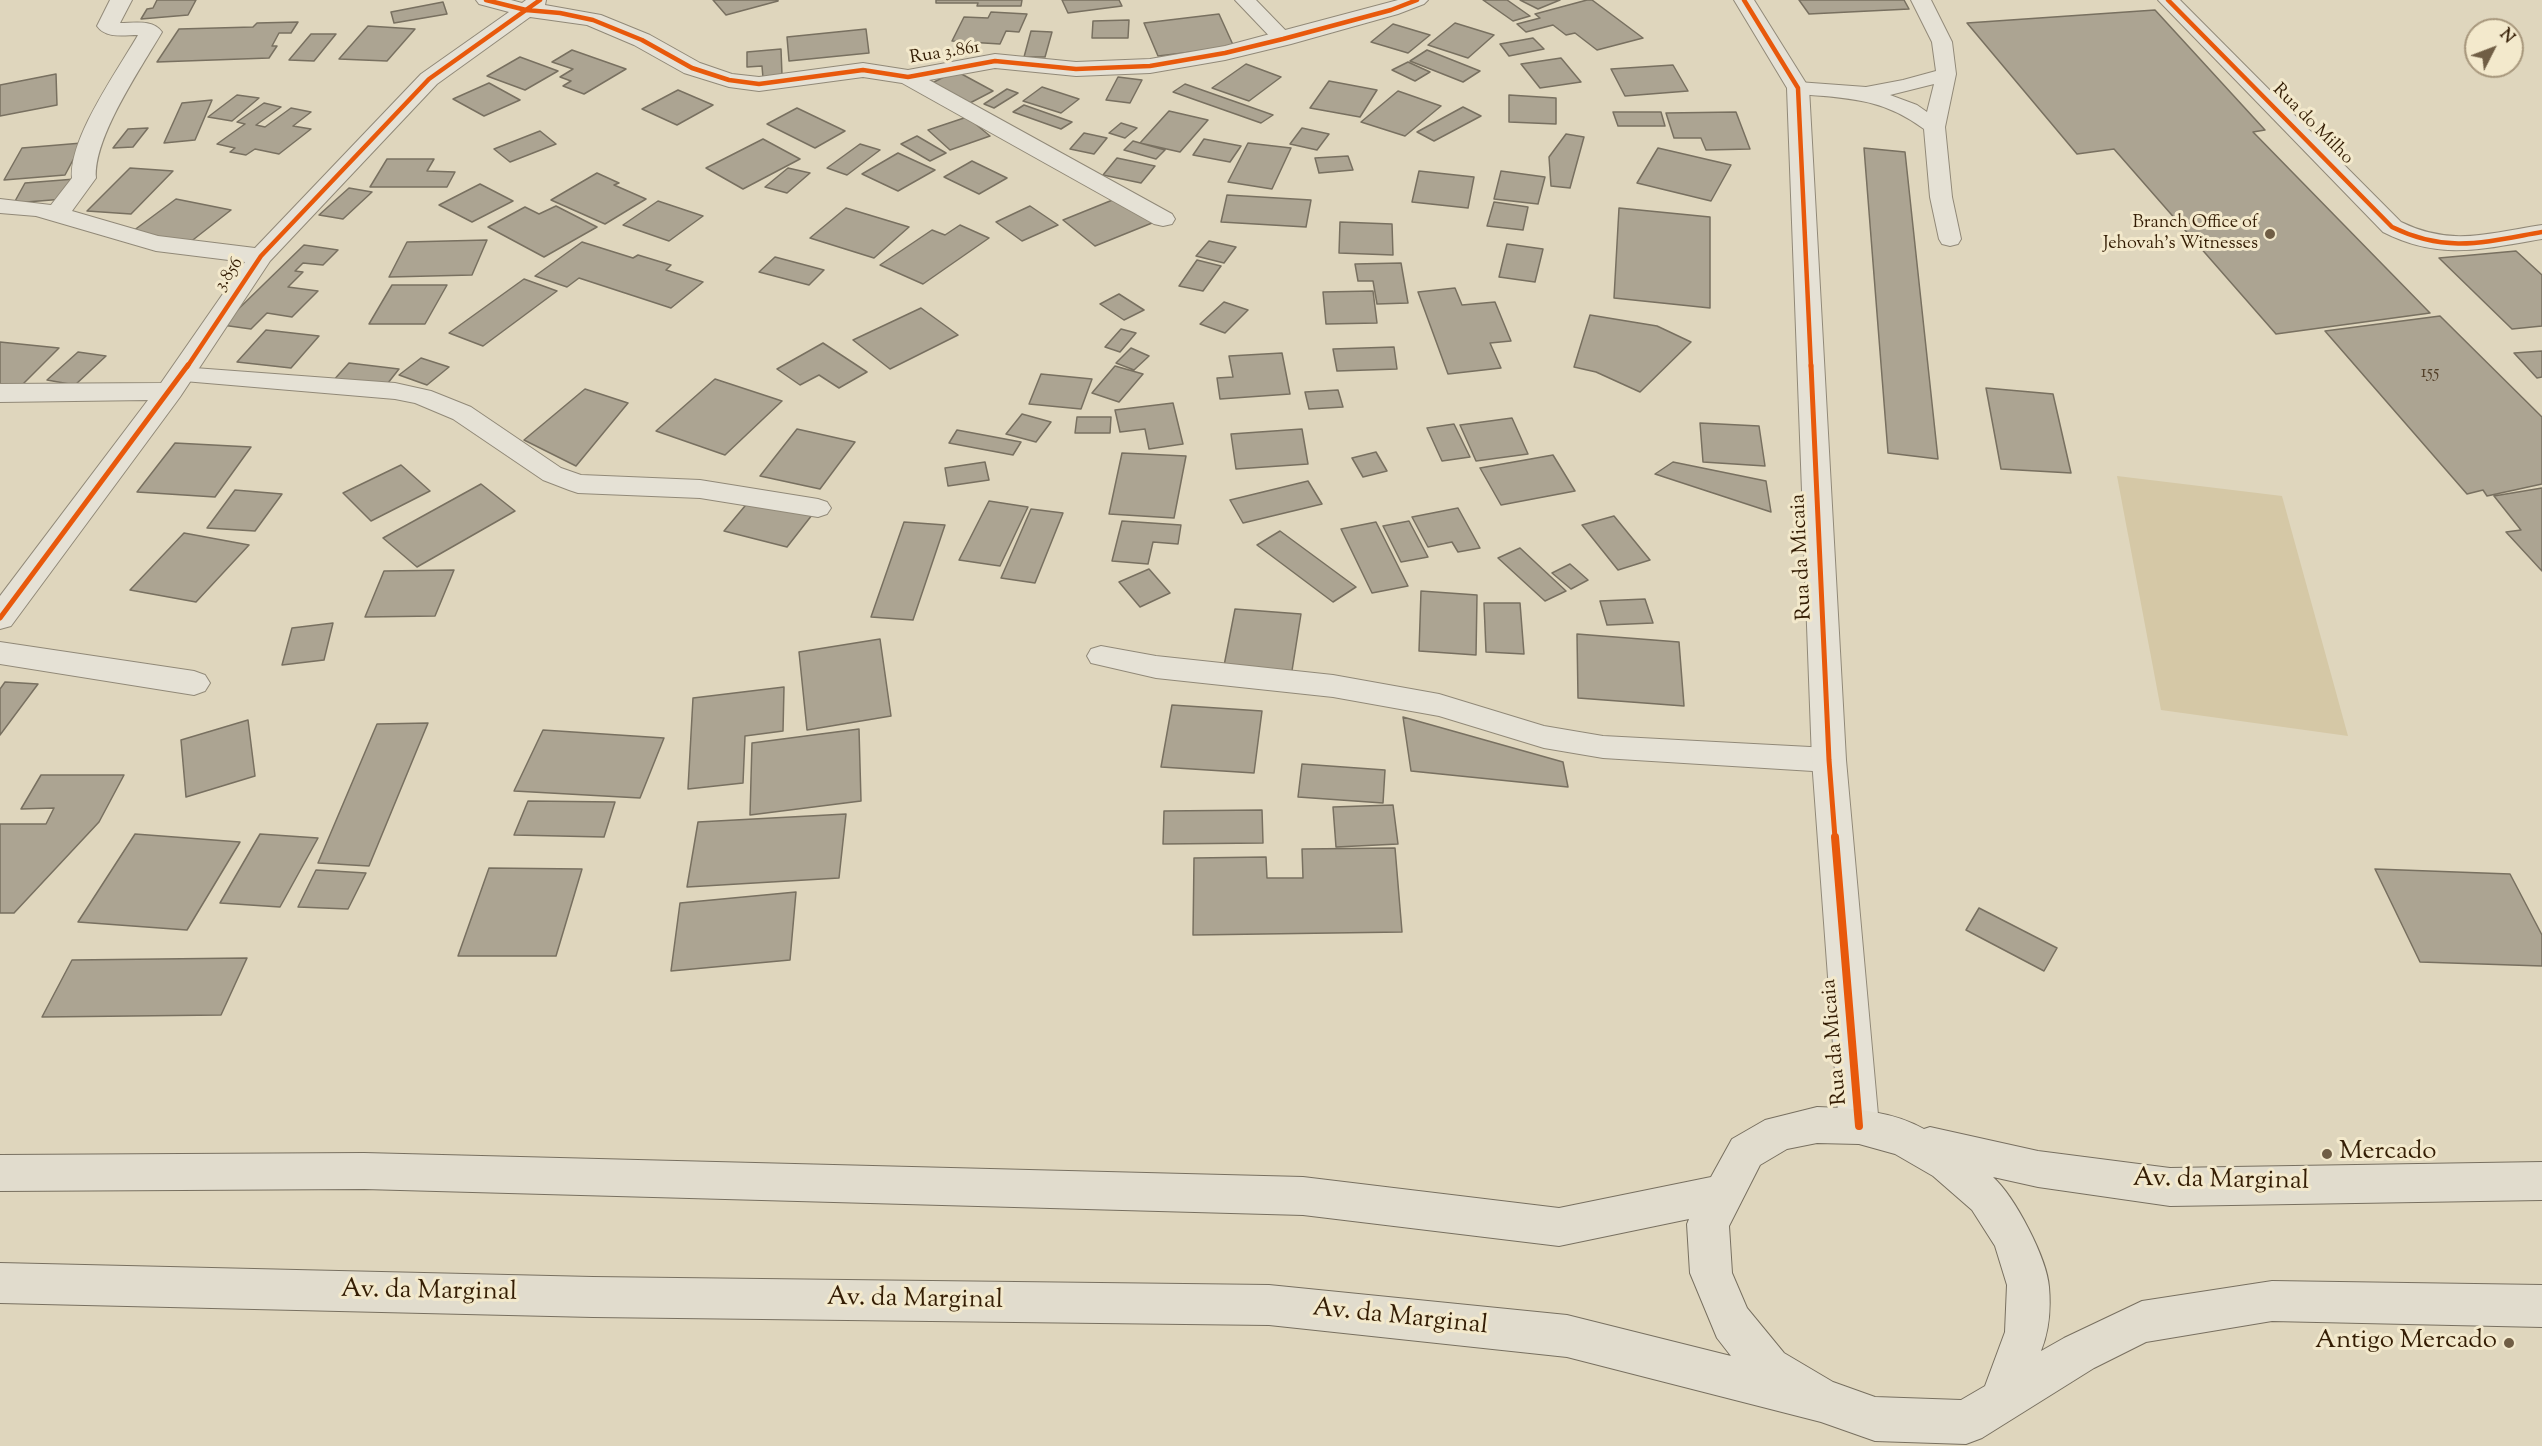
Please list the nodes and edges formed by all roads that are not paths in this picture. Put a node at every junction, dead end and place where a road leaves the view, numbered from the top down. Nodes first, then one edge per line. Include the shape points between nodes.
1 (121, 0) edge
2 (486, 0) edge
3 (1245, 0) edge
4 (1417, 0) edge
5 (1744, 0) edge
6 (1921, 0) edge
7 (2168, 0) edge
8 (533, 5) edge
9 (1283, 39) junction
10 (1946, 74) junction
11 (908, 77) junction
12 (1798, 88) junction
13 (1864, 93) junction
14 (1934, 127) junction
15 (0, 206) edge
16 (57, 214) junction
17 (1163, 219) dead end
18 (2542, 232) edge
19 (1950, 239) dead end
20 (261, 256) junction
21 (175, 383) junction
22 (0, 393) edge
23 (818, 508) dead end
24 (0, 618) edge
25 (0, 653) edge
26 (1101, 656) dead end
27 (194, 684) dead end
28 (1830, 759) junction
29 (1859, 1126) junction
30 (1905, 1139) junction
31 (0, 1173) edge
32 (2542, 1181) edge
33 (1722, 1194) junction
34 (0, 1283) edge
35 (2542, 1306) edge
36 (1821, 1400) junction
37 (2001, 1401) junction

1 - 16 street via 108,26 151,32 102,116 83,165 84,178
2 - 8 street, Rua 3.861
3 - 9 lane
4 - 9 street, Rua 3.861
5 - 12 street, Rua da Micaia
6 - 10 lane via 1942,42
7 - 18 street, Rua do Milho via 2392,227 2426,243 2450,246
8 - 11 street, Rua 3.861 via 593,20 642,40 692,68 729,80 759,84 863,70
8 - 20 street, 3.856 via 429,79
9 - 11 street, Rua 3.861 via 1150,66 1076,69 995,61
10 - 13 lane
10 - 14 lane
11 - 17 street
12 - 13 lane
12 - 28 street, Rua da Micaia
13 - 14 lane via 1910,109
14 - 19 lane
15 - 16 street
16 - 20 street via 156,243
20 - 21 street, 3.856
21 - 22 street
21 - 23 lane via 297,382 395,391 462,413 552,474 578,484 700,489
21 - 24 street, 3.856
25 - 27 street
26 - 28 lane via 1156,667 1333,686 1397,697 1439,705 1544,737 1603,747
28 - 29 street, Rua da Micaia
29 - 30 main road
29 - 33 main road via 1817,1125 1779,1133 1746,1152
30 - 32 main road, Av. da Marginal via 2038,1169 2170,1187
30 - 37 main road via 1947,1162 1986,1197 2013,1238 2028,1285 2026,1332
31 - 33 main road via 364,1171 1292,1196 1559,1227
33 - 36 main road via 1708,1224 1711,1273 1732,1323 1769,1368
34 - 36 main road, Av. da Marginal via 593,1297 1269,1305 1567,1336
35 - 37 main road via 2272,1301 2142,1322 2079,1353
36 - 37 main road via 1875,1419 1966,1422

